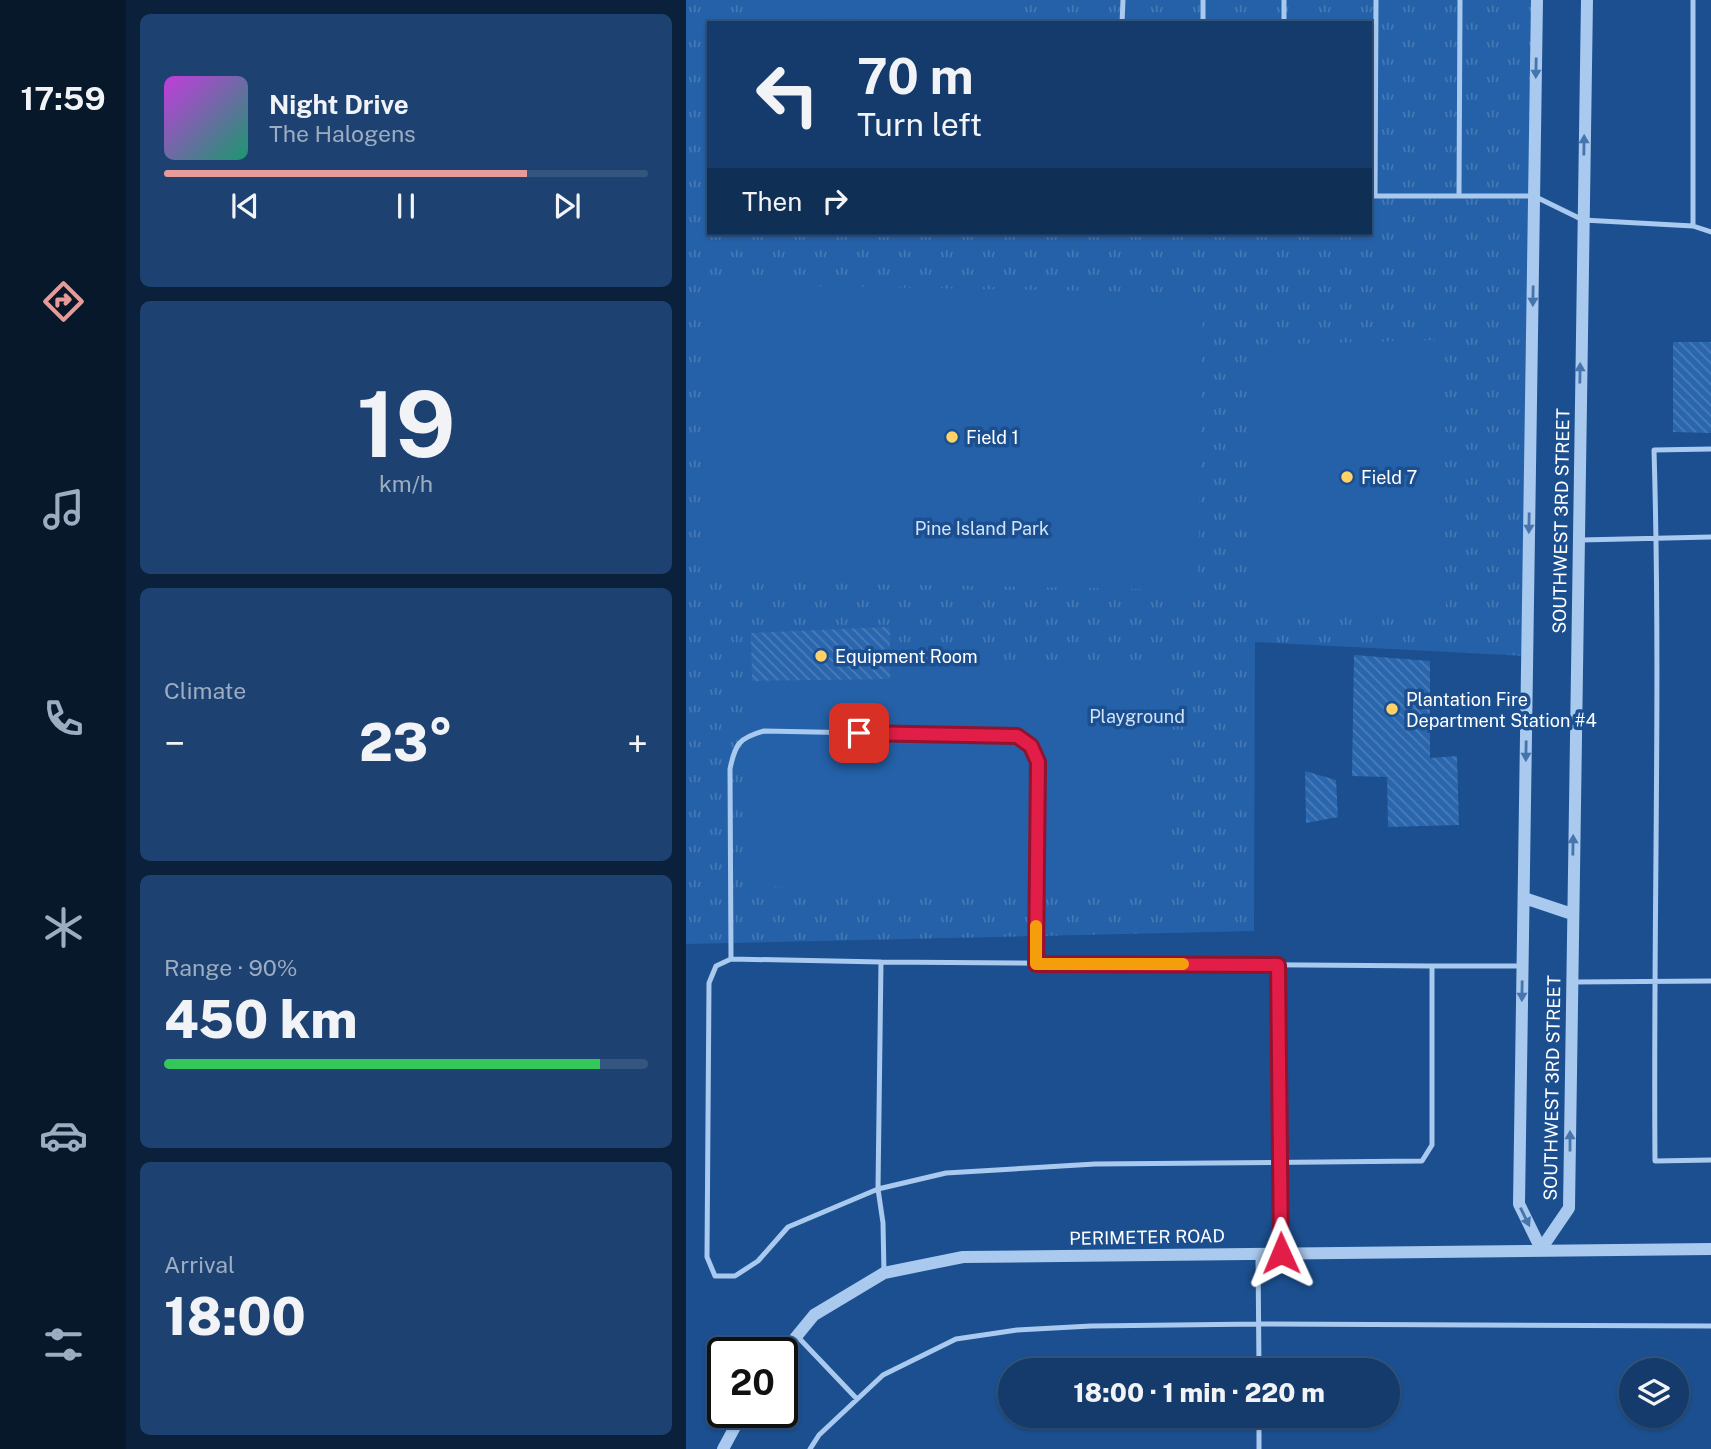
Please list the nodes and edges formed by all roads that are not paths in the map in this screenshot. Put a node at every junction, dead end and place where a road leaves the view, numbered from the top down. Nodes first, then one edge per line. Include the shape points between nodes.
1 (1123, 0) edge
2 (1203, 0) edge
3 (1284, 0) edge
4 (1376, 0) edge
5 (1460, 0) edge
6 (1538, 0) edge
7 (1587, 0) edge
8 (1693, 0) edge
9 (1122, 21) edge
10 (1203, 21) edge
11 (1284, 21) edge
12 (1534, 195) junction
13 (1373, 196) edge
14 (1459, 196) junction
15 (1583, 219) junction
16 (1693, 226) junction
17 (1711, 232) edge
18 (1711, 449) edge
19 (1711, 537) edge
20 (1657, 538) junction
21 (1578, 540) junction
22 (1524, 898) junction
23 (1572, 914) junction
24 (731, 959) junction
25 (881, 962) junction
26 (1036, 964) junction
27 (1278, 965) junction
28 (1432, 966) junction
29 (1523, 966) junction
30 (1711, 981) edge
31 (1571, 982) junction
32 (1654, 982) junction
33 (1711, 1160) edge
34 (1279, 1163) junction
35 (878, 1189) junction
36 (1541, 1249) junction
37 (1711, 1249) edge
38 (1281, 1253) junction
39 (1258, 1254) junction
40 (884, 1273) junction
41 (1259, 1324) junction
42 (1711, 1326) edge
43 (797, 1336) joint
44 (1259, 1358) edge
45 (857, 1399) junction
46 (734, 1428) edge
47 (1259, 1428) edge
48 (723, 1449) edge
49 (810, 1449) edge
50 (1259, 1449) edge

1 - 9 lane
2 - 10 lane
3 - 11 lane
4 - 13 lane
5 - 14 lane
6 -> 12 street, SOUTHWEST 3RD STREET
15 -> 7 street, SOUTHWEST 3RD STREET
8 - 16 lane
12 - 14 lane
12 - 15 lane
12 -> 22 street, SOUTHWEST 3RD STREET
13 - 14 lane
15 - 16 lane
21 -> 15 street, SOUTHWEST 3RD STREET
16 - 17 lane
18 - 20 lane via 1654,450
19 - 20 lane
20 - 21 lane
20 - 32 lane
23 -> 21 street, SOUTHWEST 3RD STREET
22 - 23 street
22 - 29 street, SOUTHWEST 3RD STREET
23 - 31 street, SOUTHWEST 3RD STREET
24 - 25 lane
24 - 26 lane via 730,768 734,749 746,736 764,731 1017,736 1031,746 1038,762
24 - 35 lane via 716,966 709,983 707,1257 715,1276 735,1276 758,1261 788,1227
25 - 26 lane
25 - 35 lane
26 - 27 lane
27 - 28 lane
27 - 34 lane
28 - 29 lane
28 - 34 lane via 1432,1145 1422,1161
29 -> 36 street, SOUTHWEST 3RD STREET via 1519,1205
30 - 32 lane
31 - 32 lane
36 -> 31 street, SOUTHWEST 3RD STREET via 1569,1208
32 - 33 lane via 1655,1161
34 - 35 lane via 1095,1164 946,1172
34 - 38 lane
35 - 40 lane
36 - 37 street, PERIMETER ROAD
36 - 38 street, PERIMETER ROAD
38 - 39 street, PERIMETER ROAD
39 - 40 street, PERIMETER ROAD via 963,1256
39 - 41 lane
40 - 43 street, PERIMETER ROAD via 814,1315
41 - 42 lane
41 - 44 lane
41 - 45 lane via 1052,1328 956,1339 883,1375
43 - 45 lane
45 - 49 lane
46 - 48 street
47 - 50 lane

